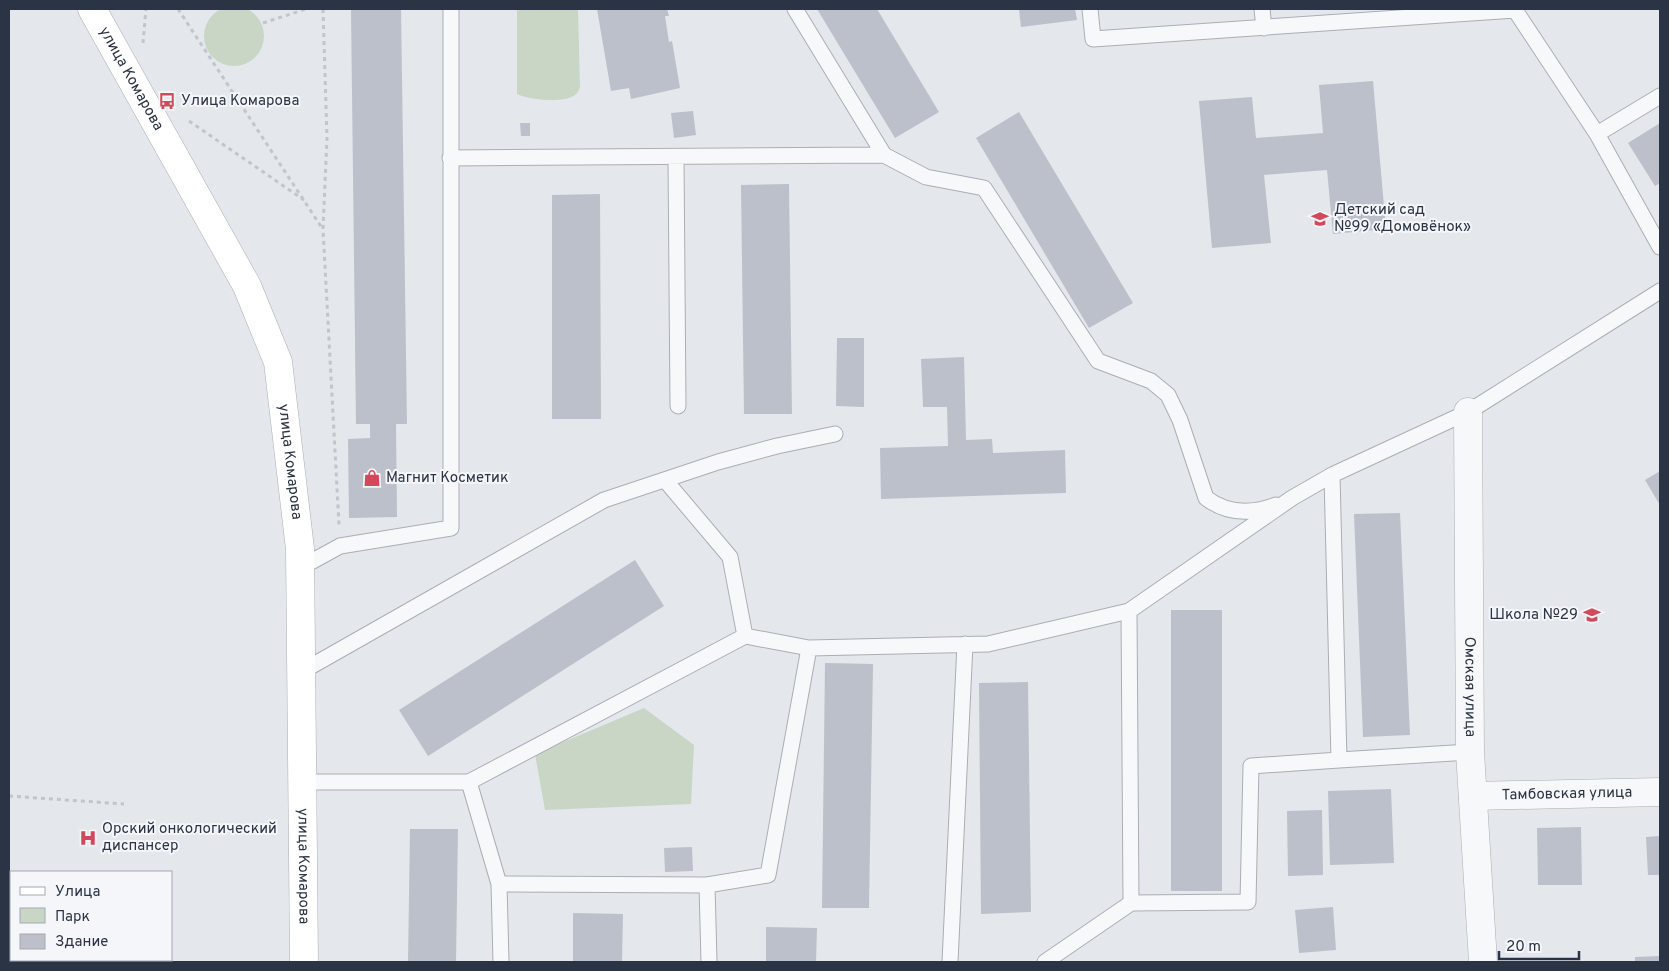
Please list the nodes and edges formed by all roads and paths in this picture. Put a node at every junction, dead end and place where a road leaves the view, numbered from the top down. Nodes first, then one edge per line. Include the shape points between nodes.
1 (92, 9) edge
2 (146, 9) edge
3 (178, 9) edge
4 (306, 9) edge
5 (323, 9) edge
6 (451, 9) edge
7 (795, 9) edge
8 (1090, 9) edge
9 (1262, 9) edge
10 (1322, 16) edge
11 (263, 23) dead end
12 (1264, 28) junction
13 (143, 47) dead end
14 (1660, 96) edge
15 (186, 116) dead end
16 (1597, 134) junction
17 (884, 155) junction
18 (676, 157) junction
19 (450, 158) junction
20 (304, 200) junction
21 (323, 229) junction
22 (1660, 247) edge
23 (1660, 291) edge
24 (678, 406) dead end
25 (1468, 412) junction
26 (835, 434) dead end
27 (1332, 475) junction
28 (665, 480) junction
29 (1292, 498) junction
30 (340, 546) junction
31 (300, 568) junction
32 (1129, 611) junction
33 (745, 636) junction
34 (965, 644) junction
35 (809, 648) junction
36 (301, 672) junction
37 (1470, 752) junction
38 (1339, 760) junction
39 (303, 782) junction
40 (469, 782) junction
41 (1660, 792) edge
42 (9, 796) edge
43 (1473, 796) junction
44 (124, 804) dead end
45 (499, 884) junction
46 (707, 885) junction
47 (1131, 903) junction
48 (304, 962) edge
49 (501, 962) edge
50 (709, 962) edge
51 (950, 962) edge
52 (1045, 962) edge
53 (1483, 962) edge

1 - 31 main road, улица Комарова via 247,286 278,362
2 - 13 path
3 - 20 path
4 - 11 path
5 - 21 path via 327,138
6 - 19 lane
7 - 17 lane
8 - 12 lane via 1093,39
9 - 12 lane
10 - 12 lane
10 - 16 lane via 1515,10
14 - 16 lane
15 - 20 path via 190,124
16 - 22 lane
17 - 18 lane
17 - 29 lane via 926,177 984,188 1098,361 1151,381 1168,395 1180,420 1206,498 1228,511 1264,509
18 - 19 lane
18 - 24 lane
19 - 30 lane via 451,528
20 - 21 path
21 - 30 path
23 - 25 lane
25 - 27 lane
25 - 37 street, Омская улица
26 - 28 lane via 777,446
27 - 29 lane
27 - 38 lane
28 - 33 lane via 730,557
28 - 36 lane via 604,500
29 - 32 lane
30 - 31 lane
31 - 36 main road, улица Комарова
32 - 34 lane via 988,644
32 - 47 lane
33 - 35 lane
33 - 40 lane
34 - 35 lane
34 - 51 lane
35 - 46 lane via 768,875
36 - 39 main road, улица Комарова
37 - 38 lane
37 - 43 street, Омская улица
38 - 47 lane via 1251,766 1248,902
39 - 40 lane
39 - 48 main road, улица Комарова
40 - 45 lane
41 - 43 street, Тамбовская улица
42 - 44 path
43 - 53 street, Омская улица
45 - 46 lane
45 - 49 lane
46 - 50 lane
47 - 52 lane

